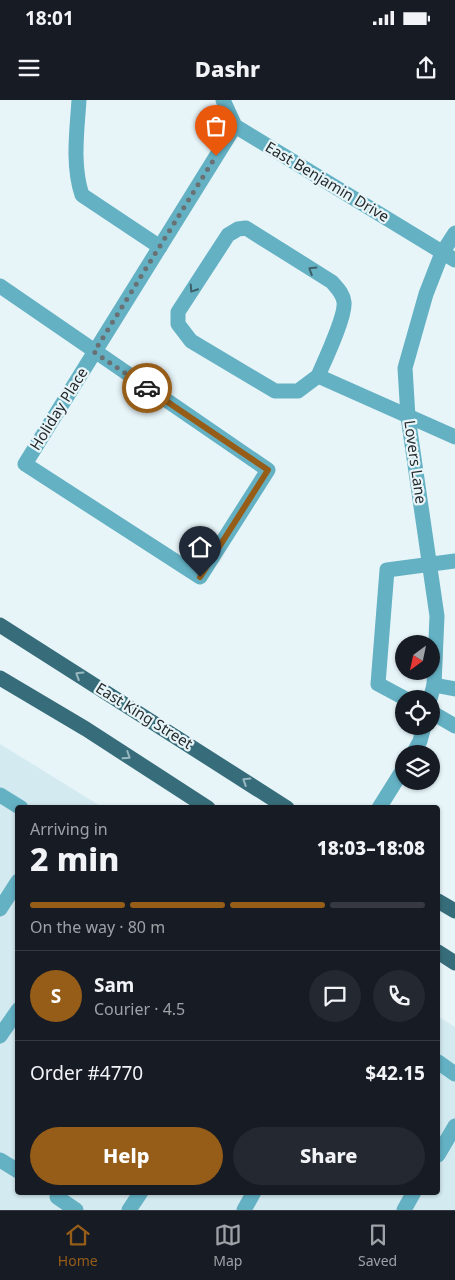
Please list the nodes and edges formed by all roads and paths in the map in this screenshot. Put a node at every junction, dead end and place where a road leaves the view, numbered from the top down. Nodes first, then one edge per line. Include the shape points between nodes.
1 (79, 100) edge
2 (223, 100) edge
3 (235, 126) junction
4 (455, 233) edge
5 (160, 247) junction
6 (449, 256) edge
7 (0, 286) edge
8 (94, 352) junction
9 (318, 376) junction
10 (408, 417) junction
11 (455, 437) edge
12 (455, 561) edge
13 (429, 564) junction
14 (0, 625) edge
15 (0, 678) edge
16 (455, 689) edge
17 (432, 690) edge
18 (440, 691) edge
19 (395, 693) edge
20 (440, 717) edge
21 (455, 726) edge
22 (395, 782) edge
23 (0, 795) edge
24 (16, 805) edge
25 (203, 805) edge
26 (282, 805) edge
27 (381, 805) edge
28 (15, 886) edge
29 (440, 901) edge
30 (0, 909) edge
31 (455, 911) edge
32 (440, 953) edge
33 (455, 963) edge
34 (15, 1014) edge
35 (0, 1036) edge
36 (440, 1063) edge
37 (455, 1074) edge
38 (455, 1126) edge
39 (440, 1152) edge
40 (0, 1160) edge
41 (15, 1169) edge
42 (57, 1195) edge
43 (139, 1195) edge
44 (252, 1195) edge
45 (412, 1195) edge
46 (132, 1209) edge
47 (76, 1210) edge
48 (244, 1210) edge
49 (404, 1210) edge

1 - 5 street via 76,165 82,194
2 - 3 street
3 - 5 street, Holiday Place
3 - 6 street, East Benjamin Drive
4 - 6 street, Lovers Lane
5 - 8 street, Holiday Place
6 - 10 street, Lovers Lane via 426,294 405,368
7 - 8 street
8 - 8 street, Holiday Place via 25,464 200,577 268,470
9 -> 9 street via 333,343 344,304 341,292 332,282 246,228 238,229 228,235 178,312 178,324 191,342 275,391 298,391
9 - 10 street
10 - 11 street
10 - 13 street, Lovers Lane
12 - 13 street
13 - 17 street, Lovers Lane via 437,616
13 - 19 street via 387,570 378,684
26 -> 14 main road, East King Street
15 -> 25 main road
16 - 18 street
20 - 21 street
22 - 27 street
23 - 24 street
28 - 30 street
29 - 31 main road
32 - 33 main road
34 - 35 street
36 - 37 street
38 - 39 street
40 - 41 street
42 - 47 street
43 - 46 street
44 - 48 street
45 - 49 street

